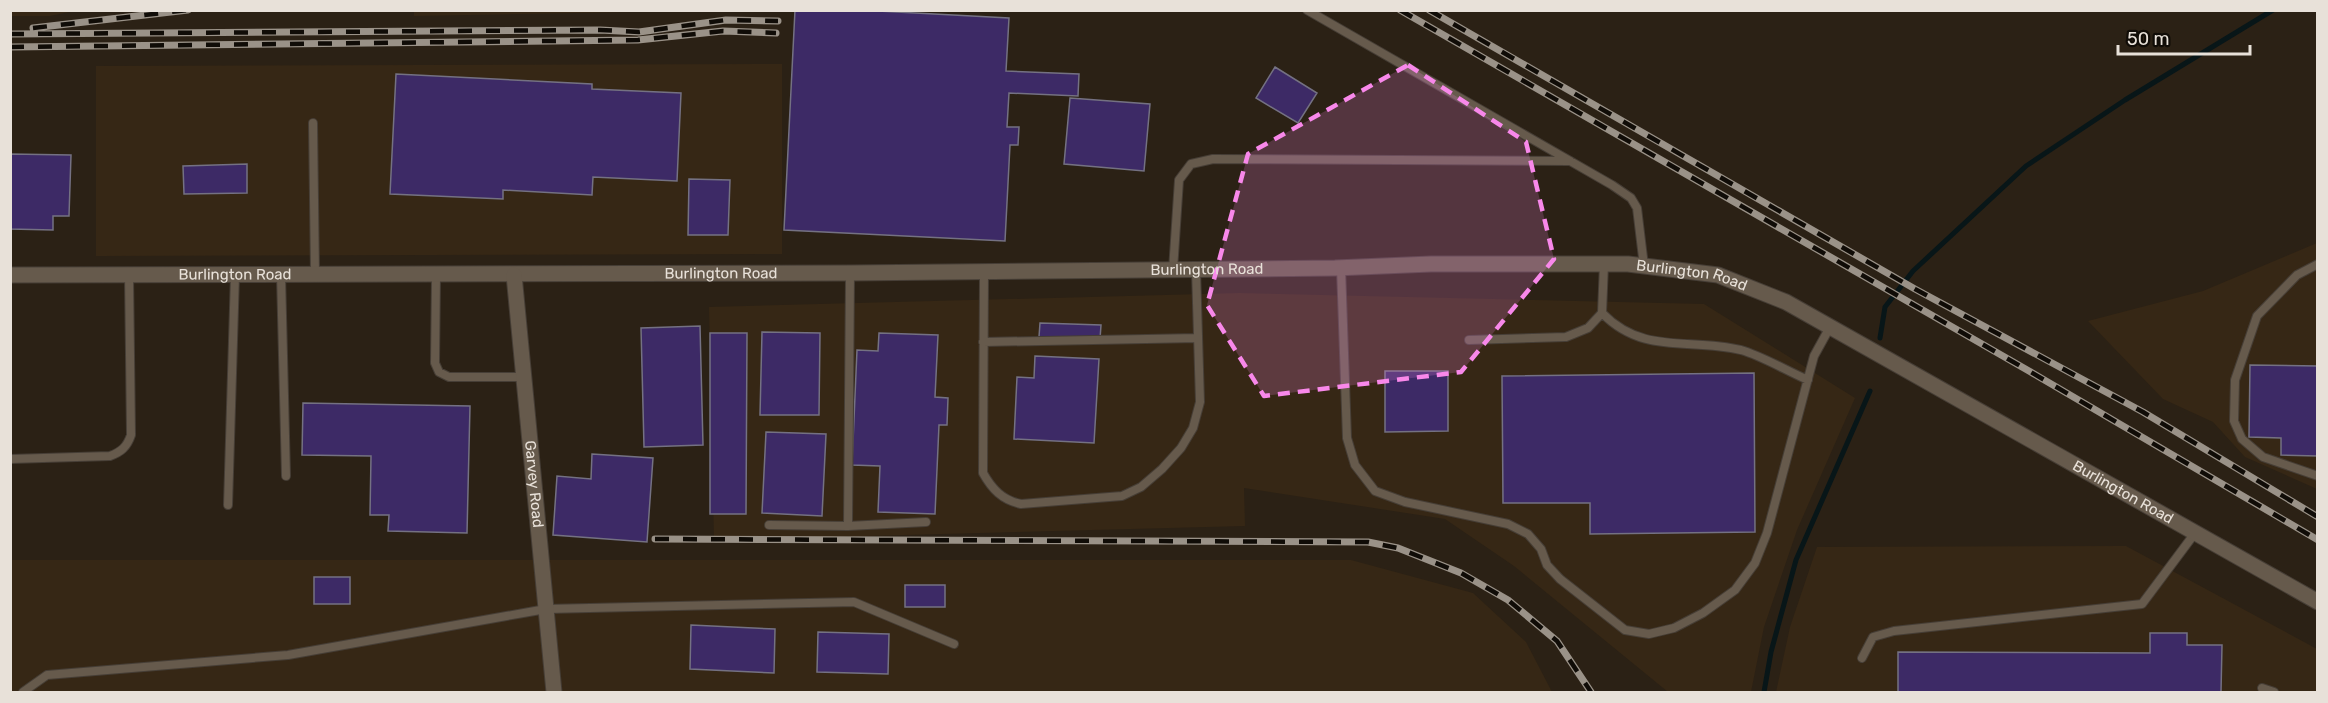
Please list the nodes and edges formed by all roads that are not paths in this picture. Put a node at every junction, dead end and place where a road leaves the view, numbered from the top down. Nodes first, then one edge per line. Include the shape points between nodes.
1 (1307, 10) edge
2 (313, 123) dead end
3 (1570, 161) junction
4 (1604, 264) junction
5 (2318, 264) edge
6 (1644, 266) junction
7 (1341, 268) junction
8 (1173, 270) junction
9 (1196, 270) junction
10 (984, 272) junction
11 (849, 273) junction
12 (129, 274) junction
13 (315, 274) junction
14 (436, 274) junction
15 (514, 274) junction
16 (10, 275) edge
17 (235, 275) junction
18 (281, 275) junction
19 (1602, 313) junction
20 (1830, 327) junction
21 (1198, 338) junction
22 (1469, 340) dead end
23 (983, 342) junction
24 (524, 377) junction
25 (1808, 380) junction
26 (10, 459) edge
27 (286, 476) dead end
28 (2318, 476) edge
29 (228, 506) dead end
30 (926, 522) dead end
31 (769, 525) dead end
32 (848, 526) junction
33 (2195, 533) junction
34 (2318, 602) edge
35 (546, 609) junction
36 (954, 644) dead end
37 (1862, 658) dead end
38 (2262, 688) dead end
39 (23, 693) edge
40 (554, 693) edge
41 (2274, 693) edge

1 - 3 lane
2 - 13 lane
3 - 6 lane via 1631,198 1637,208
3 - 8 lane via 1213,159 1191,164 1179,180
4 - 6 street, Burlington Road
4 - 7 street, Burlington Road
4 - 19 lane
5 - 28 lane via 2298,275 2257,316 2235,380 2234,421 2242,439 2264,457
6 - 20 street, Burlington Road via 1718,275 1786,302
7 - 9 street, Burlington Road
7 - 25 lane via 1347,438 1354,465 1375,491 1405,502 1508,524 1528,534 1560,579 1625,630 1649,634 1674,628 1703,614 1735,590 1755,563 1767,533
8 - 9 street, Burlington Road
8 - 10 street, Burlington Road
9 - 21 lane
10 - 11 street, Burlington Road
10 - 23 lane
11 - 15 street, Burlington Road
11 - 32 lane
12 - 16 street, Burlington Road
12 - 17 street, Burlington Road
12 - 26 lane via 128,443 110,456
13 - 14 street, Burlington Road
13 - 18 street, Burlington Road
14 - 15 street, Burlington Road
14 - 24 lane via 435,363 439,372 448,377
15 - 24 street, Garvey Road
17 - 18 street, Burlington Road
17 - 29 lane
18 - 27 lane
19 - 22 lane via 1587,328 1566,337
19 - 25 lane via 1621,329 1642,339 1741,350
20 - 25 lane via 1814,356
20 - 33 street, Burlington Road
21 - 23 lane
21 - 23 lane via 1200,402 1193,428 1162,469 1141,487 1122,496 1021,504 999,495 983,472
24 - 35 street, Garvey Road
30 - 32 lane
31 - 32 lane
33 - 34 street, Burlington Road
33 - 37 lane via 2142,604 1894,631 1873,637
35 - 36 lane via 855,602
35 - 39 lane via 288,655 47,675
35 - 40 street, Garvey Road
38 - 41 lane

